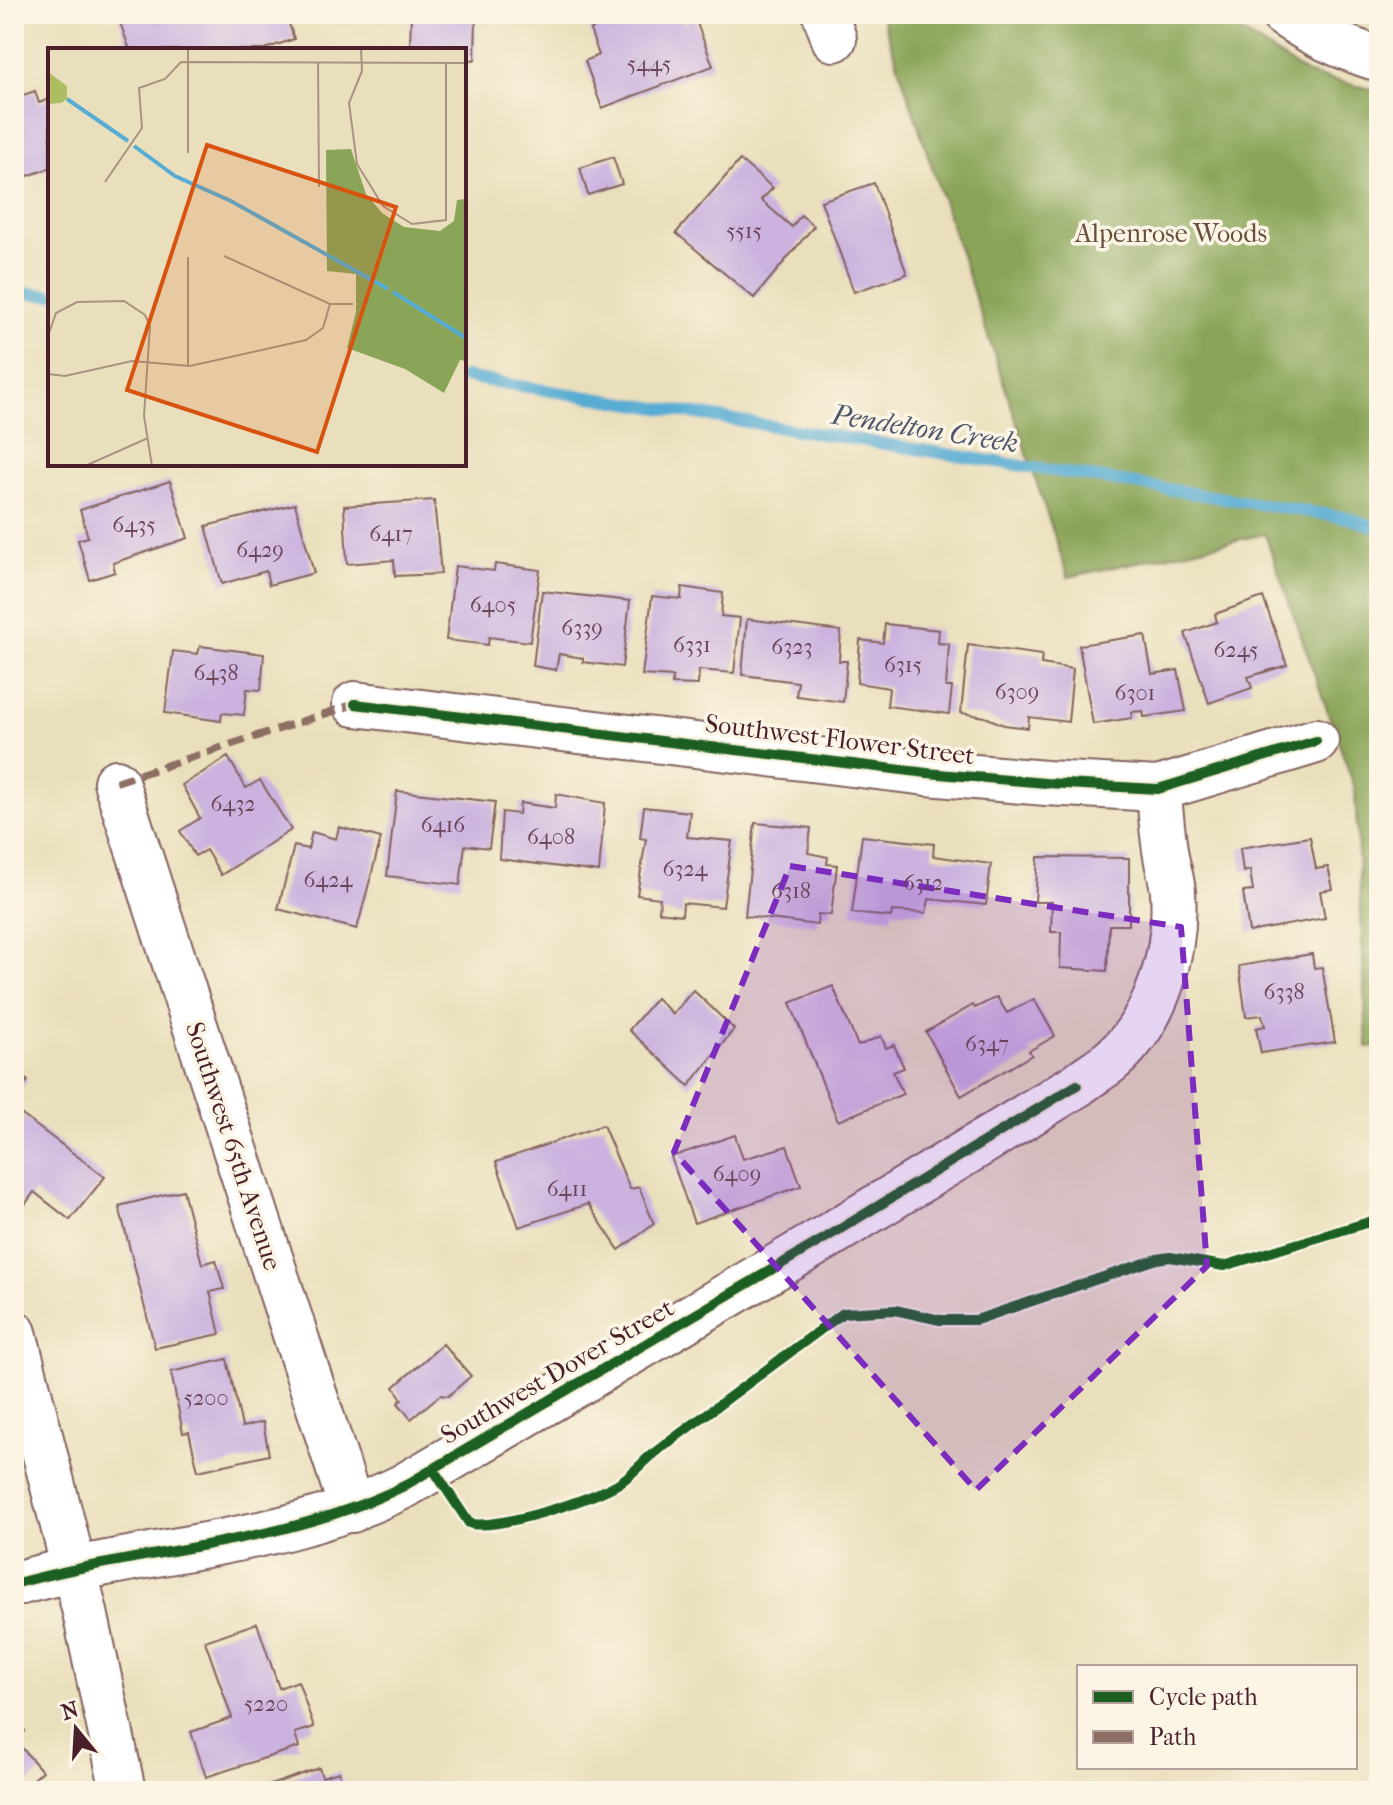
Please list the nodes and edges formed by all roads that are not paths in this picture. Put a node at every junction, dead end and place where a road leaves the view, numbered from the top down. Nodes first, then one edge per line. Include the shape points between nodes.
1 (1283, 14) edge
2 (1379, 59) edge
3 (355, 704) dead end
4 (1316, 741) dead end
5 (116, 782) dead end
6 (1158, 789) junction
7 (14, 1333) edge
8 (352, 1510) junction
9 (75, 1571) junction
10 (14, 1584) edge
11 (123, 1791) edge

1 - 2 street
3 - 6 street, Southwest Flower Street via 927,773
4 - 6 street, Southwest Flower Street
5 - 8 street, Southwest 65th Avenue
6 - 8 street, Southwest Dover Street via 1173,890 1173,931 1153,1005 1113,1059 827,1237 404,1486
7 - 9 street
8 - 9 street, Southwest Dover Street via 259,1535
9 - 10 street, Southwest Dover Street
9 - 11 street

